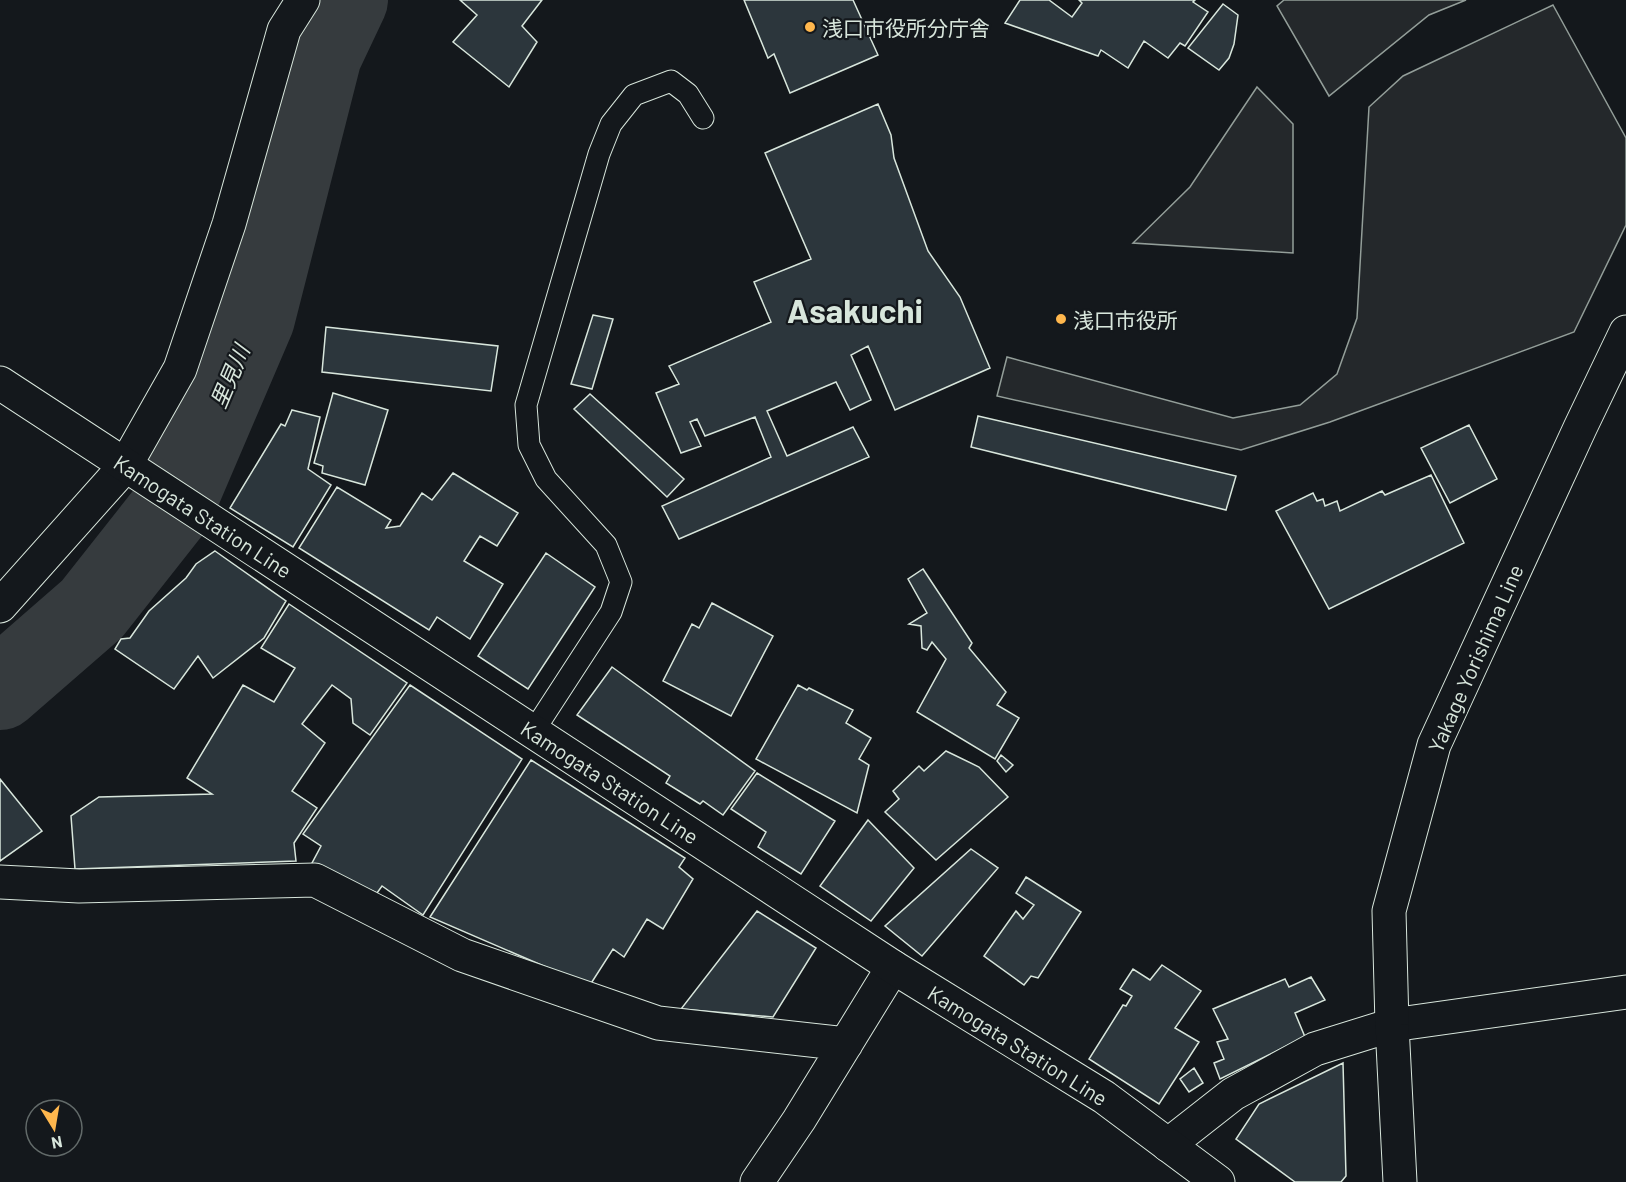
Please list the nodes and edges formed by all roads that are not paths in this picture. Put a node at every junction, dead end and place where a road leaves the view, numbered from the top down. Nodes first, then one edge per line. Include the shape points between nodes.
1 (303, 0) edge
2 (703, 118) dead end
3 (1626, 332) edge
4 (0, 383) edge
5 (137, 473) junction
6 (0, 606) edge
7 (533, 732) junction
8 (0, 882) edge
9 (893, 967) junction
10 (1626, 992) edge
11 (1392, 1024) junction
12 (846, 1044) junction
13 (1168, 1145) junction
14 (757, 1182) edge
15 (1218, 1182) edge
16 (1400, 1182) edge

1 - 5 main road via 285,30 229,224 180,369
2 - 7 lane via 688,94 671,81 634,95 612,124 599,154 526,405 529,445 546,479 606,545 621,582 610,612
3 - 11 main road, Yakage Yorishima Line via 1434,745 1389,911
4 - 5 main road, Kamogata Station Line
5 - 6 main road
5 - 7 main road, Kamogata Station Line
7 - 9 main road, Kamogata Station Line
8 - 12 main road via 79,886 315,880 462,955 658,1023
9 - 12 main road
9 - 13 main road, Kamogata Station Line via 1104,1097
10 - 11 main road
11 - 13 main road via 1315,1049 1233,1094
11 - 16 main road, Yakage Yorishima Line
12 - 14 main road
13 - 15 main road, Kamogata Station Line

